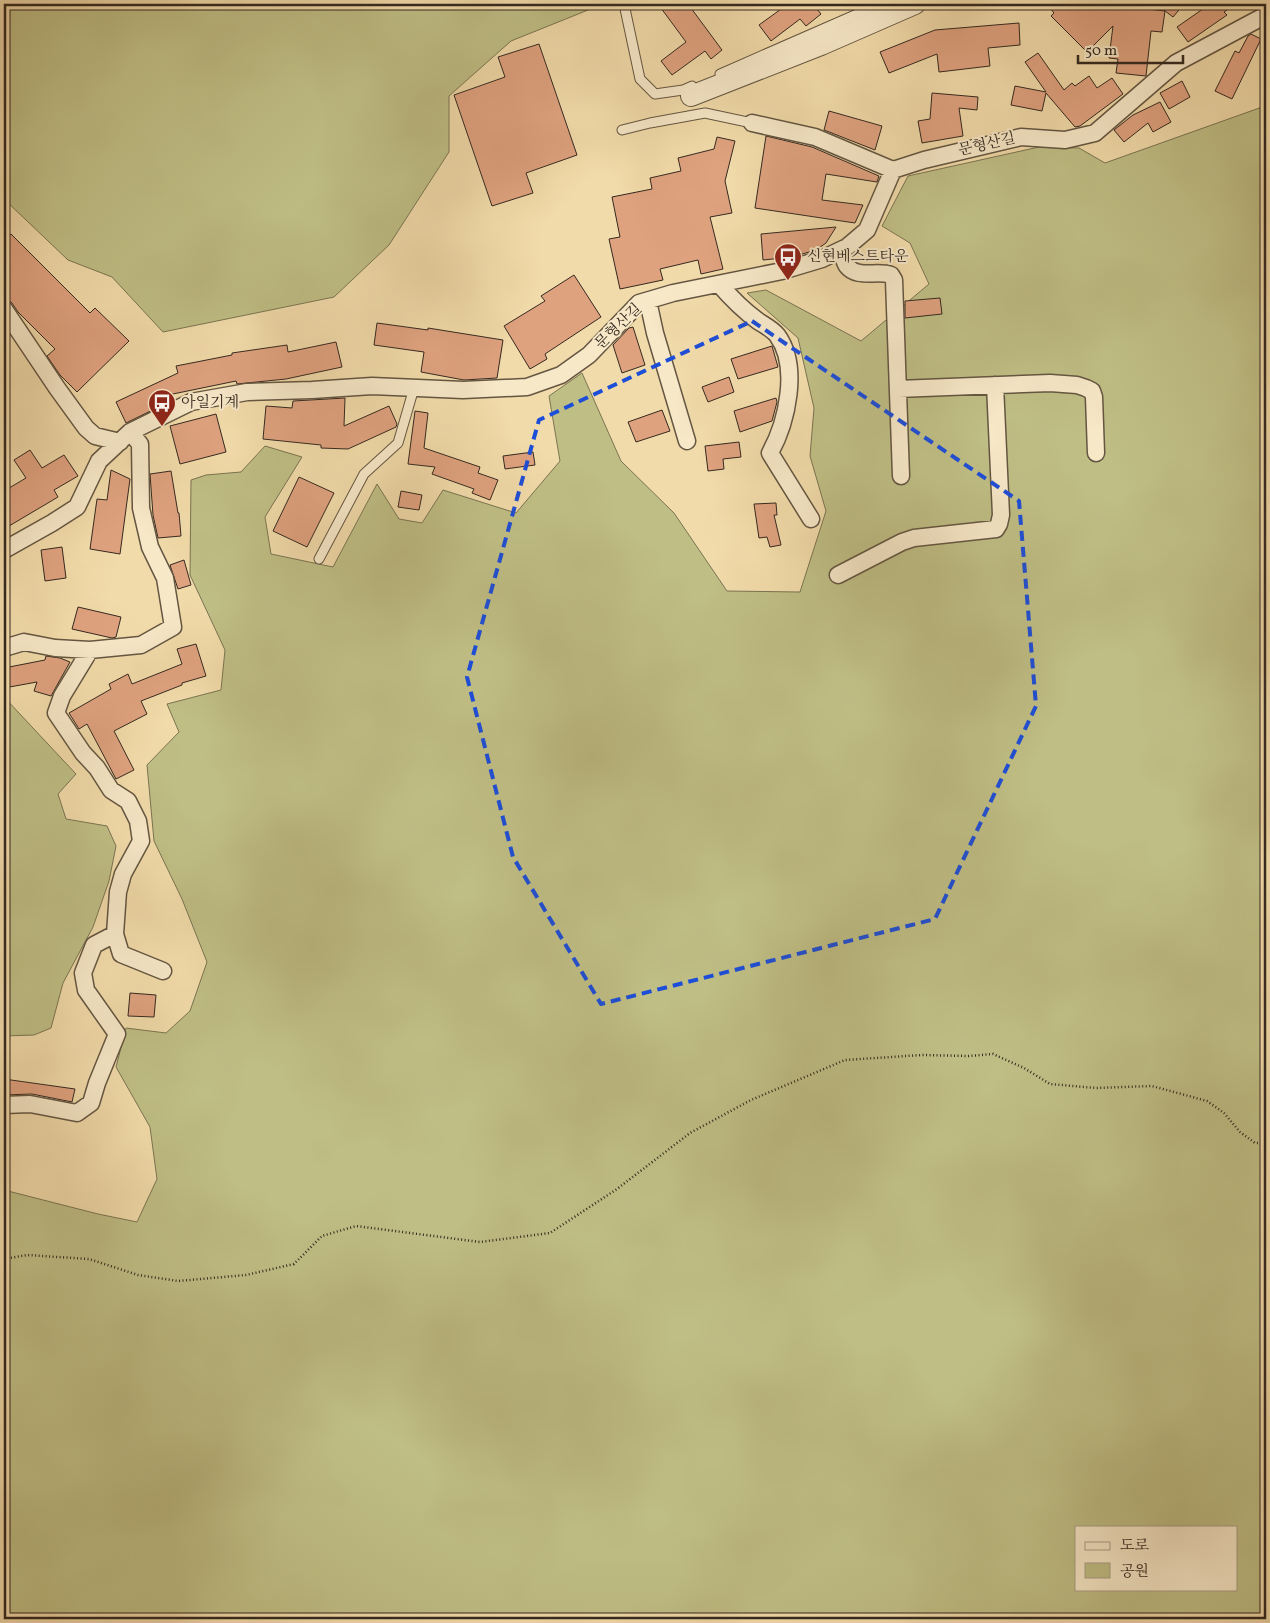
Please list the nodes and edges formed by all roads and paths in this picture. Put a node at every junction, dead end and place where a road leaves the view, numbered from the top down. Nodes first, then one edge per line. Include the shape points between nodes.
1 (624, 4) edge
2 (880, 4) edge
3 (915, 4) edge
4 (1266, 15) edge
5 (691, 96) dead end
6 (752, 123) joint
7 (622, 130) dead end
8 (894, 170) junction
9 (841, 250) junction
10 (719, 284) junction
11 (648, 301) junction
12 (4, 309) edge
13 (995, 384) junction
14 (414, 388) junction
15 (898, 389) junction
16 (125, 437) junction
17 (687, 441) dead end
18 (1096, 454) dead end
19 (901, 476) dead end
20 (811, 519) dead end
21 (4, 550) edge
22 (319, 559) dead end
23 (838, 575) dead end
24 (4, 648) edge
25 (90, 650) junction
26 (115, 934) junction
27 (162, 971) dead end
28 (4, 1105) edge
29 (1266, 1143) edge
30 (4, 1259) edge

1 - 2 lane via 640,79 655,94 683,90
3 - 5 street
4 - 8 street, 문형산길 via 1176,63 1095,133 1065,140 1021,136
6 - 7 lane via 705,113
6 - 8 street via 815,137
8 - 9 street, 문형산길 via 867,230
9 - 10 street, 문형산길 via 782,271
9 - 15 street via 852,271 886,273 894,280
10 - 11 street, 문형산길
10 - 20 street via 732,300 776,334 784,350 791,385 784,421 770,454
11 - 14 street, 문형산길 via 639,304 589,355 561,375 526,387
11 - 17 street
12 - 16 street via 86,428 95,436
13 - 15 street
13 - 18 street via 1078,385 1092,391
13 - 23 street via 1001,514 996,529 914,538
14 - 16 street, 문형산길 via 372,386 247,392 191,402
14 - 22 lane via 398,443 364,474
15 - 19 street
16 - 21 street, 문형산길 via 99,462 77,508
16 - 25 street via 140,444 141,508 150,548 165,578 173,627 141,645
24 - 25 street via 24,642
25 - 26 street via 62,696 56,713 111,790 128,801 138,822 141,841 123,874 118,892
26 - 27 street via 121,954
26 - 28 street via 94,945 83,973 86,990 117,1034 91,1103 77,1113 30,1104
29 - 30 path via 1255,1143 1207,1101 1152,1086 1096,1088 1050,1084 994,1054 845,1060 751,1100 690,1133 616,1189 550,1233 480,1242 356,1226 322,1236 294,1264 246,1275 178,1281 138,1275 89,1259 27,1255

